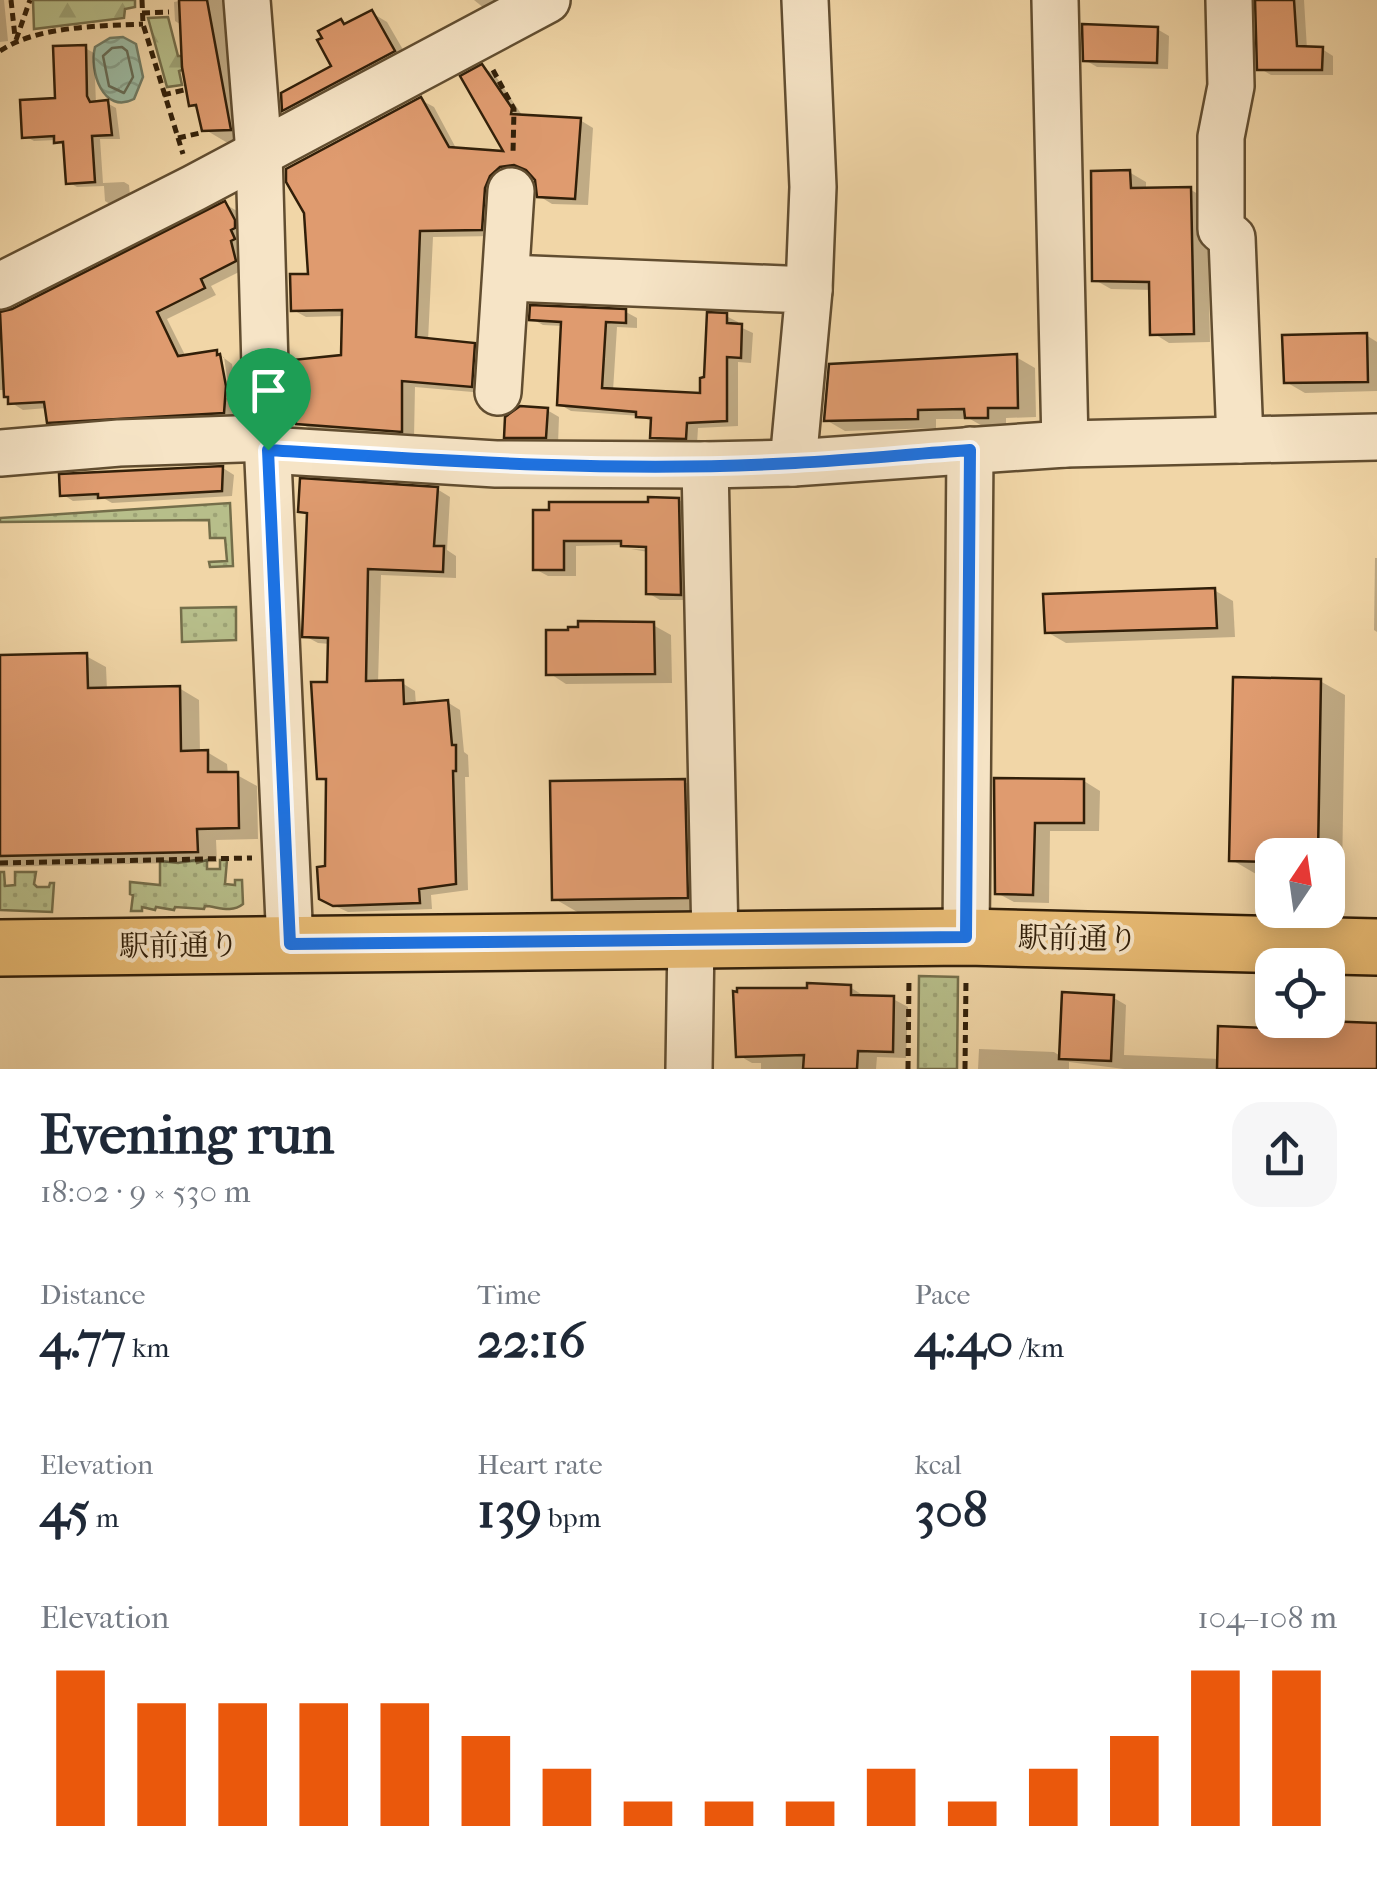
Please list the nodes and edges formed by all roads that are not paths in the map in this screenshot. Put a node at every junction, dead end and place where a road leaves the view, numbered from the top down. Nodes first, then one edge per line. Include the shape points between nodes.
1 (247, 0) edge
2 (547, 0) edge
3 (804, 0) edge
4 (1055, 0) edge
5 (1230, 0) edge
6 (259, 154) junction
7 (512, 192) road end
8 (506, 278) junction
9 (0, 286) edge
10 (809, 290) junction
11 (498, 392) dead end
12 (1377, 438) edge
13 (1240, 440) junction
14 (267, 444) junction
15 (1065, 444) junction
16 (970, 450) junction
17 (0, 453) edge
18 (794, 463) junction
19 (706, 465) junction
20 (703, 939) junction
21 (290, 944) junction
22 (1377, 947) edge
23 (0, 948) edge
24 (966, 952) junction
25 (689, 1069) edge

1 - 6 street
2 - 6 street
3 - 10 street
4 - 15 street
5 - 13 street via 1220,229 1232,238
6 - 9 street
6 - 14 street
7 - 8 street
8 - 10 street
8 - 11 street
10 - 18 street
12 - 13 street
13 - 15 street
14 - 17 street via 118,443
14 - 19 street via 496,464
14 - 21 street
15 - 16 street
16 - 18 street
16 - 24 street
18 - 19 street
19 - 20 street
20 - 21 main road, 駅前通り
20 - 24 main road, 駅前通り
20 - 25 street
21 - 23 main road, 駅前通り
22 - 24 main road, 駅前通り

